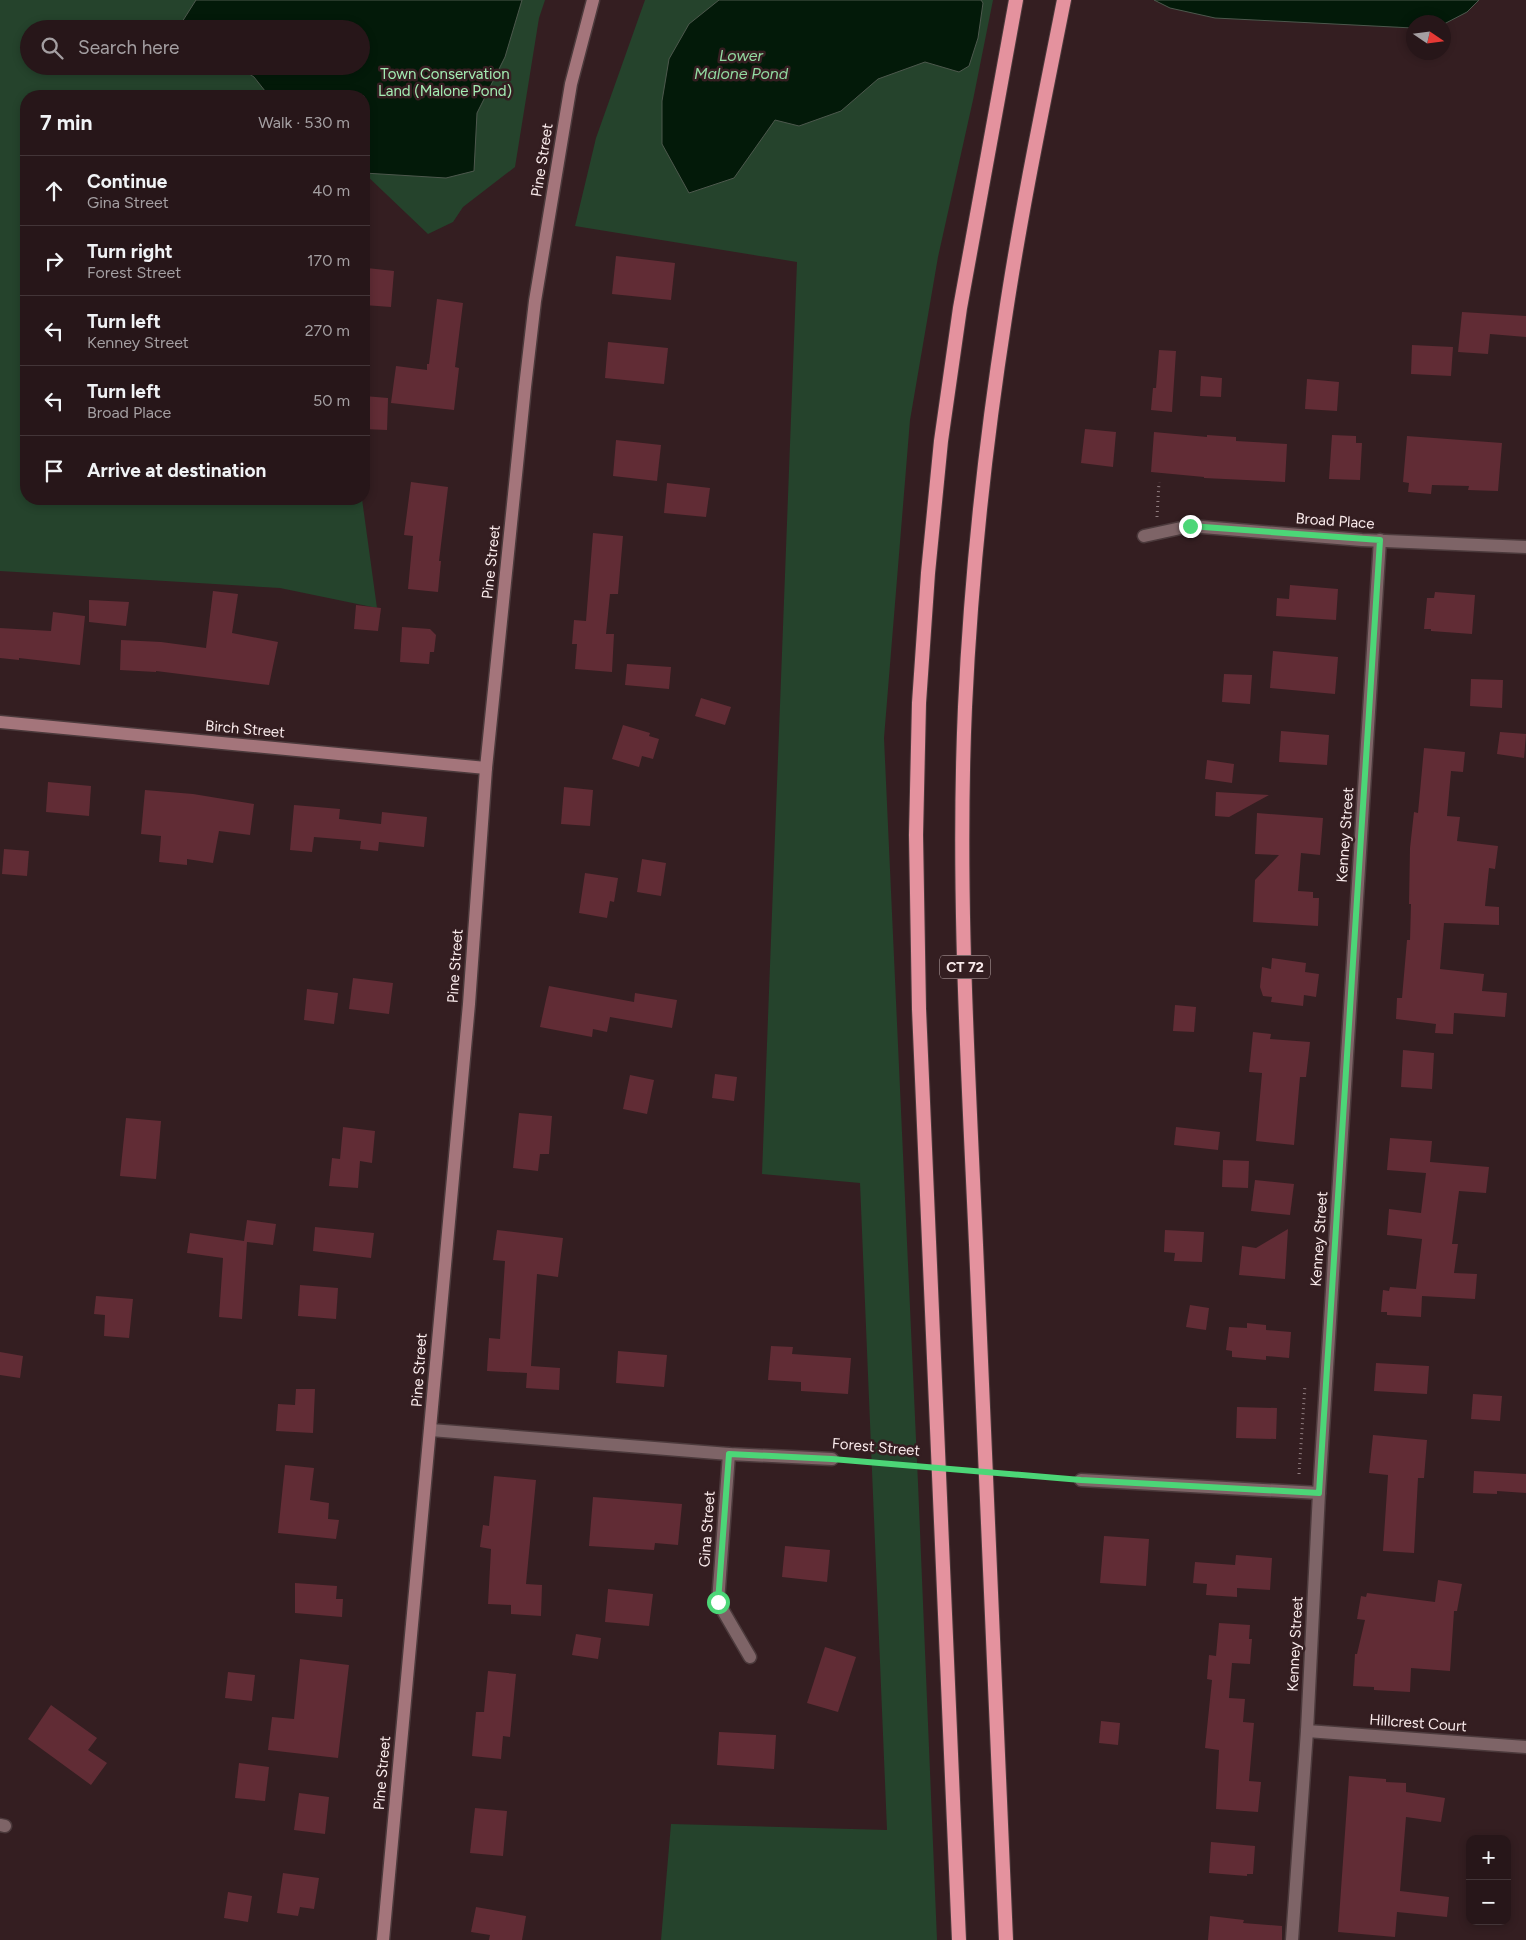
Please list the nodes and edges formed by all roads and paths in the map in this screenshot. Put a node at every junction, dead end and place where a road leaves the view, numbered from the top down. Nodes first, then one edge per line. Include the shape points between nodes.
1 (593, 0) edge
2 (1016, 0) edge
3 (1064, 0) edge
4 (1158, 482) dead end
5 (1158, 533) junction
6 (1144, 536) dead end
7 (1380, 540) junction
8 (1526, 547) edge
9 (0, 722) edge
10 (486, 768) junction
11 (1305, 1385) dead end
12 (430, 1430) junction
13 (729, 1454) junction
14 (832, 1459) joint
15 (1081, 1480) joint
16 (1298, 1491) junction
17 (1319, 1493) junction
18 (750, 1657) dead end
19 (1307, 1731) junction
20 (1526, 1747) edge
21 (383, 1940) edge
22 (959, 1940) edge
23 (1006, 1940) edge
24 (1292, 1940) edge

1 - 10 main road, Pine Street via 570,84 535,301
2 - 22 highway, CT 72 via 960,308 941,441 919,703 916,835 919,1010
3 - 23 highway, CT 72 via 1003,329 974,576 965,706 962,832 966,1003
4 - 5 path
5 - 6 street, Broad Place
5 - 7 street, Broad Place via 1190,526
7 - 8 street, Broad Place
7 - 17 street, Kenney Street
9 - 10 main road, Birch Street
10 - 12 main road, Pine Street via 469,1004
11 - 16 path
12 - 13 street, Forest Street
12 - 21 main road, Pine Street
13 - 14 street, Forest Street
13 - 18 street, Gina Street via 718,1602
14 - 15 path, Forest Street, bridge
15 - 16 street
16 - 17 street
17 - 19 street, Kenney Street
19 - 20 street, Hillcrest Court
19 - 24 street, Kenney Street

